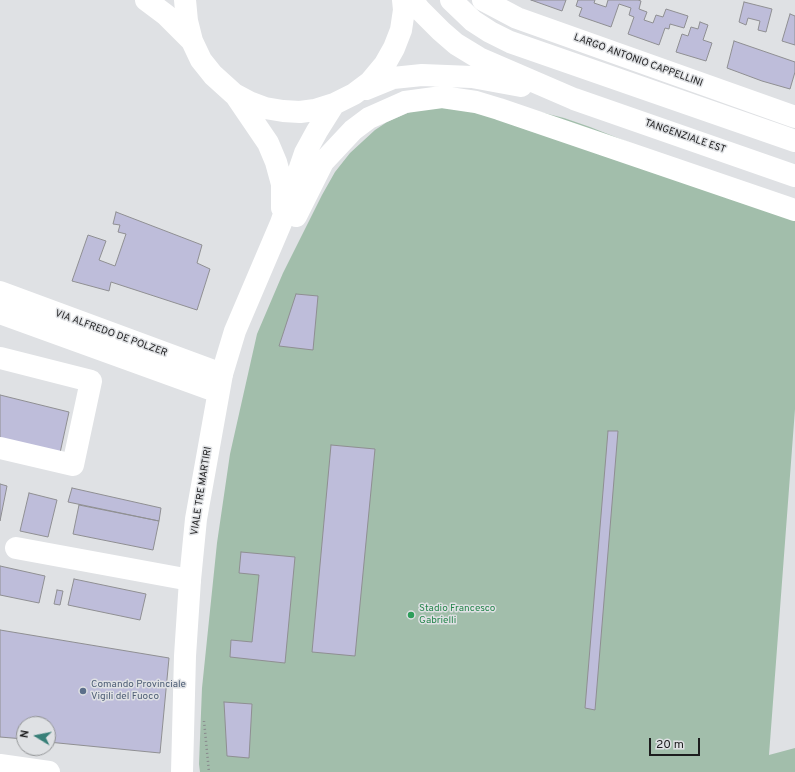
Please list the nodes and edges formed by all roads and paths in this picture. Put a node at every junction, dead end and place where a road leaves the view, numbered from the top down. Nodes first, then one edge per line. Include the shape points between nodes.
1 (146, 0) edge
2 (185, 0) edge
3 (404, 0) edge
4 (412, 0) edge
5 (450, 0) edge
6 (483, 0) edge
7 (192, 41) junction
8 (234, 94) junction
9 (354, 94) junction
10 (574, 99) junction
11 (334, 104) junction
12 (795, 117) edge
13 (795, 141) edge
14 (795, 176) edge
15 (795, 210) edge
16 (281, 223) junction
17 (263, 264) junction
18 (0, 292) edge
19 (0, 313) edge
20 (0, 358) edge
21 (220, 383) junction
22 (0, 448) edge
23 (16, 548) dead end
24 (190, 580) junction
25 (204, 719) dead end
26 (0, 765) edge
27 (49, 772) edge
28 (182, 772) edge
29 (209, 772) edge

1 - 7 main road via 166,15
2 - 7 main road via 186,21
3 - 9 main road via 400,30 394,48 370,82
4 - 10 main road, TANGENZIALE EST via 441,31 467,51
5 - 13 main road via 473,21 510,42
6 - 12 main road, LARGO ANTONIO CAPPELLINI via 517,18
7 - 8 main road via 201,60
8 - 11 main road via 265,108 282,111 315,110
8 - 16 main road, VIALE TRE MARTIRI via 268,143 276,162 282,184
9 - 10 main road, TANGENZIALE EST via 393,78 428,75 472,77 504,82
9 - 11 main road
10 - 14 main road, TANGENZIALE EST
11 - 16 main road, VIALE TRE MARTIRI via 305,153
15 - 17 main road via 476,102 436,97 405,102 369,118 353,130 323,162 288,231
16 - 17 main road, VIALE TRE MARTIRI
17 - 21 main road, VIALE TRE MARTIRI via 234,331
18 - 21 main road, VIA ALFREDO DE POLZER
19 - 21 main road, VIA ALFREDO DE POLZER
20 - 22 main road via 91,381 74,466
21 - 24 main road, VIALE TRE MARTIRI via 196,519
23 - 24 main road
24 - 28 main road, VIALE TRE MARTIRI
25 - 29 path
26 - 27 main road

